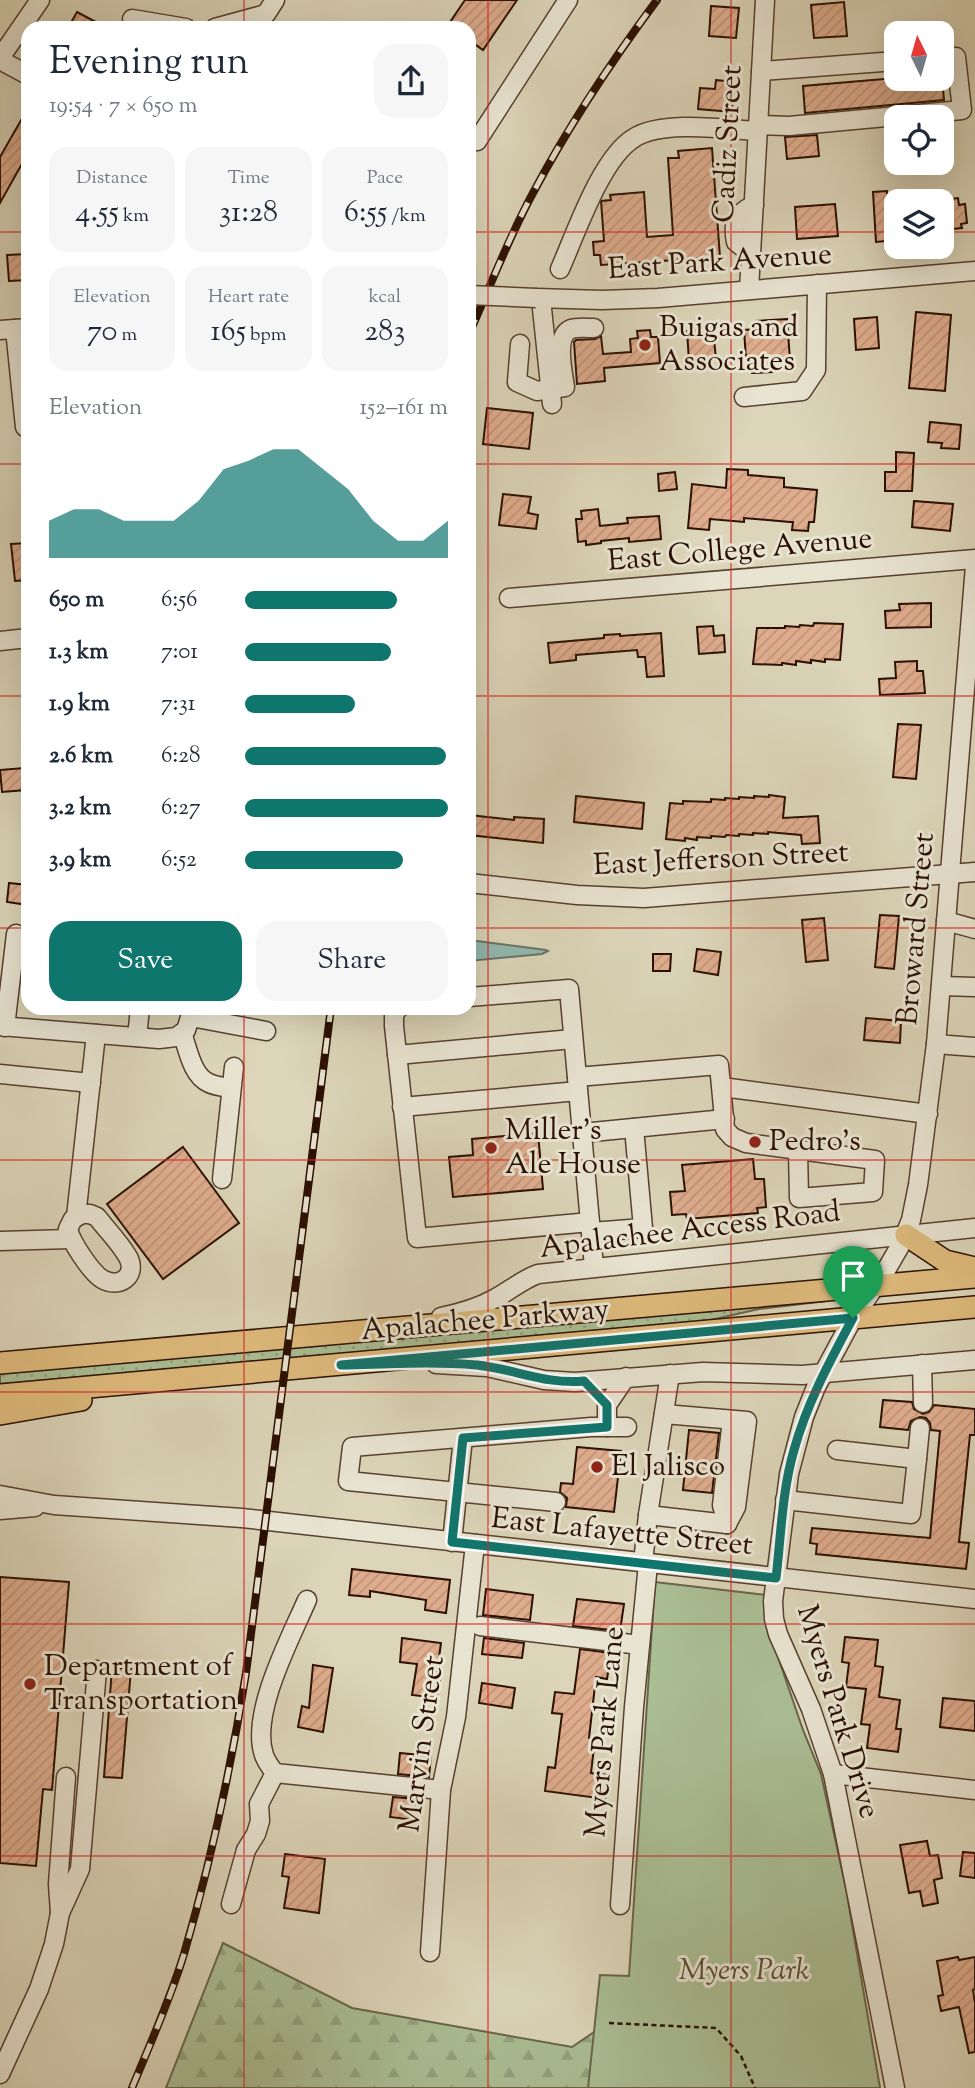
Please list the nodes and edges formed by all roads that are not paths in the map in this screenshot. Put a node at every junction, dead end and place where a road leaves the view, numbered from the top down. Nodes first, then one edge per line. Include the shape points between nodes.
1 (40, 0) edge
2 (275, 0) edge
3 (568, 0) edge
4 (765, 0) edge
5 (132, 19) dead end
6 (26, 21) edge
7 (144, 21) edge
8 (240, 21) edge
9 (21, 28) edge
10 (954, 57) edge
11 (0, 59) edge
12 (884, 62) edge
13 (21, 71) edge
14 (761, 71) junction
15 (758, 128) junction
16 (476, 141) edge
17 (560, 269) dead end
18 (975, 271) edge
19 (817, 284) junction
20 (749, 290) junction
21 (476, 295) edge
22 (539, 298) junction
23 (594, 328) dead end
24 (14, 329) edge
25 (520, 344) dead end
26 (21, 391) edge
27 (552, 397) junction
28 (744, 397) dead end
29 (975, 559) edge
30 (975, 566) edge
31 (509, 598) dead end
32 (21, 639) edge
33 (0, 641) edge
34 (975, 872) edge
35 (950, 875) junction
36 (476, 884) edge
37 (946, 921) junction
38 (975, 929) edge
39 (16, 934) dead end
40 (941, 986) junction
41 (975, 986) edge
42 (476, 997) edge
43 (139, 1015) edge
44 (191, 1015) edge
45 (215, 1015) edge
46 (394, 1015) edge
47 (2, 1026) edge
48 (266, 1031) dead end
49 (96, 1034) junction
50 (179, 1035) junction
51 (137, 1037) junction
52 (573, 1039) junction
53 (936, 1044) junction
54 (975, 1047) edge
55 (397, 1055) junction
56 (234, 1067) dead end
57 (0, 1074) edge
58 (91, 1083) junction
59 (577, 1084) junction
60 (722, 1087) junction
61 (232, 1088) junction
62 (402, 1107) junction
63 (928, 1114) junction
64 (725, 1119) junction
65 (634, 1128) junction
66 (582, 1133) junction
67 (798, 1150) junction
68 (222, 1179) dead end
69 (76, 1217) junction
70 (591, 1227) junction
71 (975, 1228) edge
72 (906, 1235) junction
73 (70, 1239) junction
74 (0, 1241) edge
75 (594, 1268) junction
76 (975, 1268) edge
77 (975, 1277) edge
78 (875, 1286) junction
79 (975, 1307) edge
80 (853, 1318) junction
81 (337, 1333) junction
82 (975, 1360) edge
83 (0, 1363) edge
84 (922, 1364) junction
85 (341, 1365) junction
86 (823, 1373) junction
87 (670, 1374) junction
88 (223, 1375) junction
89 (626, 1377) junction
90 (584, 1381) junction
91 (0, 1395) edge
92 (923, 1403) dead end
93 (607, 1405) junction
94 (0, 1414) edge
95 (664, 1414) junction
96 (607, 1427) junction
97 (627, 1427) dead end
98 (920, 1429) dead end
99 (463, 1438) junction
100 (837, 1450) dead end
101 (917, 1459) junction
102 (457, 1492) junction
103 (0, 1495) edge
104 (785, 1500) junction
105 (556, 1502) dead end
106 (54, 1505) junction
107 (0, 1510) edge
108 (649, 1515) junction
109 (452, 1542) junction
110 (475, 1544) junction
111 (646, 1563) junction
112 (776, 1578) junction
113 (975, 1599) edge
114 (307, 1600) dead end
115 (480, 1626) dead end
116 (640, 1645) junction
117 (97, 1670) dead end
118 (275, 1773) junction
119 (833, 1774) junction
120 (66, 1777) dead end
121 (441, 1790) junction
122 (975, 1790) edge
123 (231, 1904) dead end
124 (620, 1905) dead end
125 (60, 1913) junction
126 (430, 1952) dead end
127 (0, 2074) edge
128 (895, 2088) edge

1 - 6 street
2 - 8 street via 266,14
3 - 16 street
4 - 14 street, Cadiz Street
5 - 7 street
9 - 11 street
10 - 15 street via 962,110
11 - 13 street
12 - 14 street
14 - 15 street, Cadiz Street
15 - 17 street via 691,126 635,137 604,170
15 - 20 street, Cadiz Street
18 - 19 street, East Park Avenue
19 - 20 street, East Park Avenue
19 - 28 street via 816,370 802,391
20 - 22 street, East Park Avenue via 658,298
21 - 22 street, East Park Avenue, bridge
22 - 27 street
23 - 27 street via 574,329 564,335 560,344 565,387
24 - 26 street
25 - 27 street via 517,382
29 - 31 street, East College Avenue
30 - 35 street, Broward Street
32 - 33 street
34 - 35 street, East Jefferson Street
35 - 36 street, East Jefferson Street via 644,898
35 - 37 street, Broward Street
37 - 38 street
37 - 40 street, Broward Street
39 - 47 street
40 - 41 street
40 - 53 street, Broward Street
42 - 52 street via 569,989
43 - 51 street
44 - 50 street
45 - 48 street
46 - 55 street
47 - 49 street
49 - 51 street
49 - 58 street
50 - 51 street
50 - 61 street via 202,1079
52 - 55 street
52 - 59 street
53 - 54 street
53 - 63 street, Broward Street
55 - 62 street
56 - 61 street
57 - 58 street
58 - 69 street
59 - 60 street via 719,1065
59 - 62 street
59 - 66 street
60 - 63 street
60 - 64 street
61 - 68 street
62 - 70 street via 417,1238
63 - 72 street, Broward Street
64 - 65 street
64 - 67 street via 732,1137 746,1143
65 - 66 street
65 - 70 street via 643,1228
66 - 70 street
67 - 67 street via 799,1198 873,1192 875,1160
69 - 73 street via 68,1229
69 - 73 street via 97,1217 128,1258 129,1276 111,1283 100,1278
70 - 75 street
71 - 72 street, Apalachee Access Road
72 - 75 street, Apalachee Access Road
72 - 76 main road via 945,1261
72 - 78 street, Broward Street
73 - 74 street
75 - 81 street, Apalachee Access Road via 531,1277 494,1300 456,1314
77 - 78 main road, Apalachee Parkway
78 - 80 street, Myers Park Drive
78 - 81 main road, Apalachee Parkway
79 - 80 main road, Apalachee Parkway
80 - 85 main road, Apalachee Parkway
80 - 86 street, Myers Park Drive
81 - 83 main road, Apalachee Parkway
82 - 84 street
84 - 86 street
84 - 92 street
85 - 88 main road, Apalachee Parkway
85 - 90 street via 465,1364 554,1382
86 - 87 street
86 - 104 street, Myers Park Drive via 796,1441
87 - 89 street
87 - 95 street, Myers Park Lane
88 - 91 main road, Apalachee Parkway
88 - 94 main road
89 - 90 street
89 - 93 street
90 - 93 street
93 - 96 street
95 - 108 street, Myers Park Lane
95 - 108 street via 739,1420 736,1507 727,1524
96 - 97 street
96 - 99 street
98 - 101 street
99 - 102 street
99 - 102 street via 352,1447 348,1480
100 - 101 street
101 - 104 street via 911,1514
102 - 105 street
102 - 109 street
103 - 106 street, East Lafayette Street
104 - 112 street, Myers Park Drive
106 - 107 street, East Lafayette Street
106 - 109 street, East Lafayette Street via 210,1515
108 - 111 street, Myers Park Lane
109 - 110 street, East Lafayette Street
110 - 111 street, East Lafayette Street
110 - 121 street, Marvin Street via 456,1717
111 - 112 street, East Lafayette Street
111 - 116 street, Myers Park Lane
112 - 113 street, East Lafayette Street
112 - 119 street, Myers Park Drive via 776,1626
114 - 118 street via 262,1717 264,1756
115 - 116 street
116 - 124 street, Myers Park Lane
117 - 125 street via 80,1869
118 - 121 street
118 - 123 street via 259,1804 260,1821 246,1850
119 - 122 street
119 - 128 street, Myers Park Drive
120 - 125 street
121 - 126 street, Marvin Street
125 - 127 street via 38,1989

